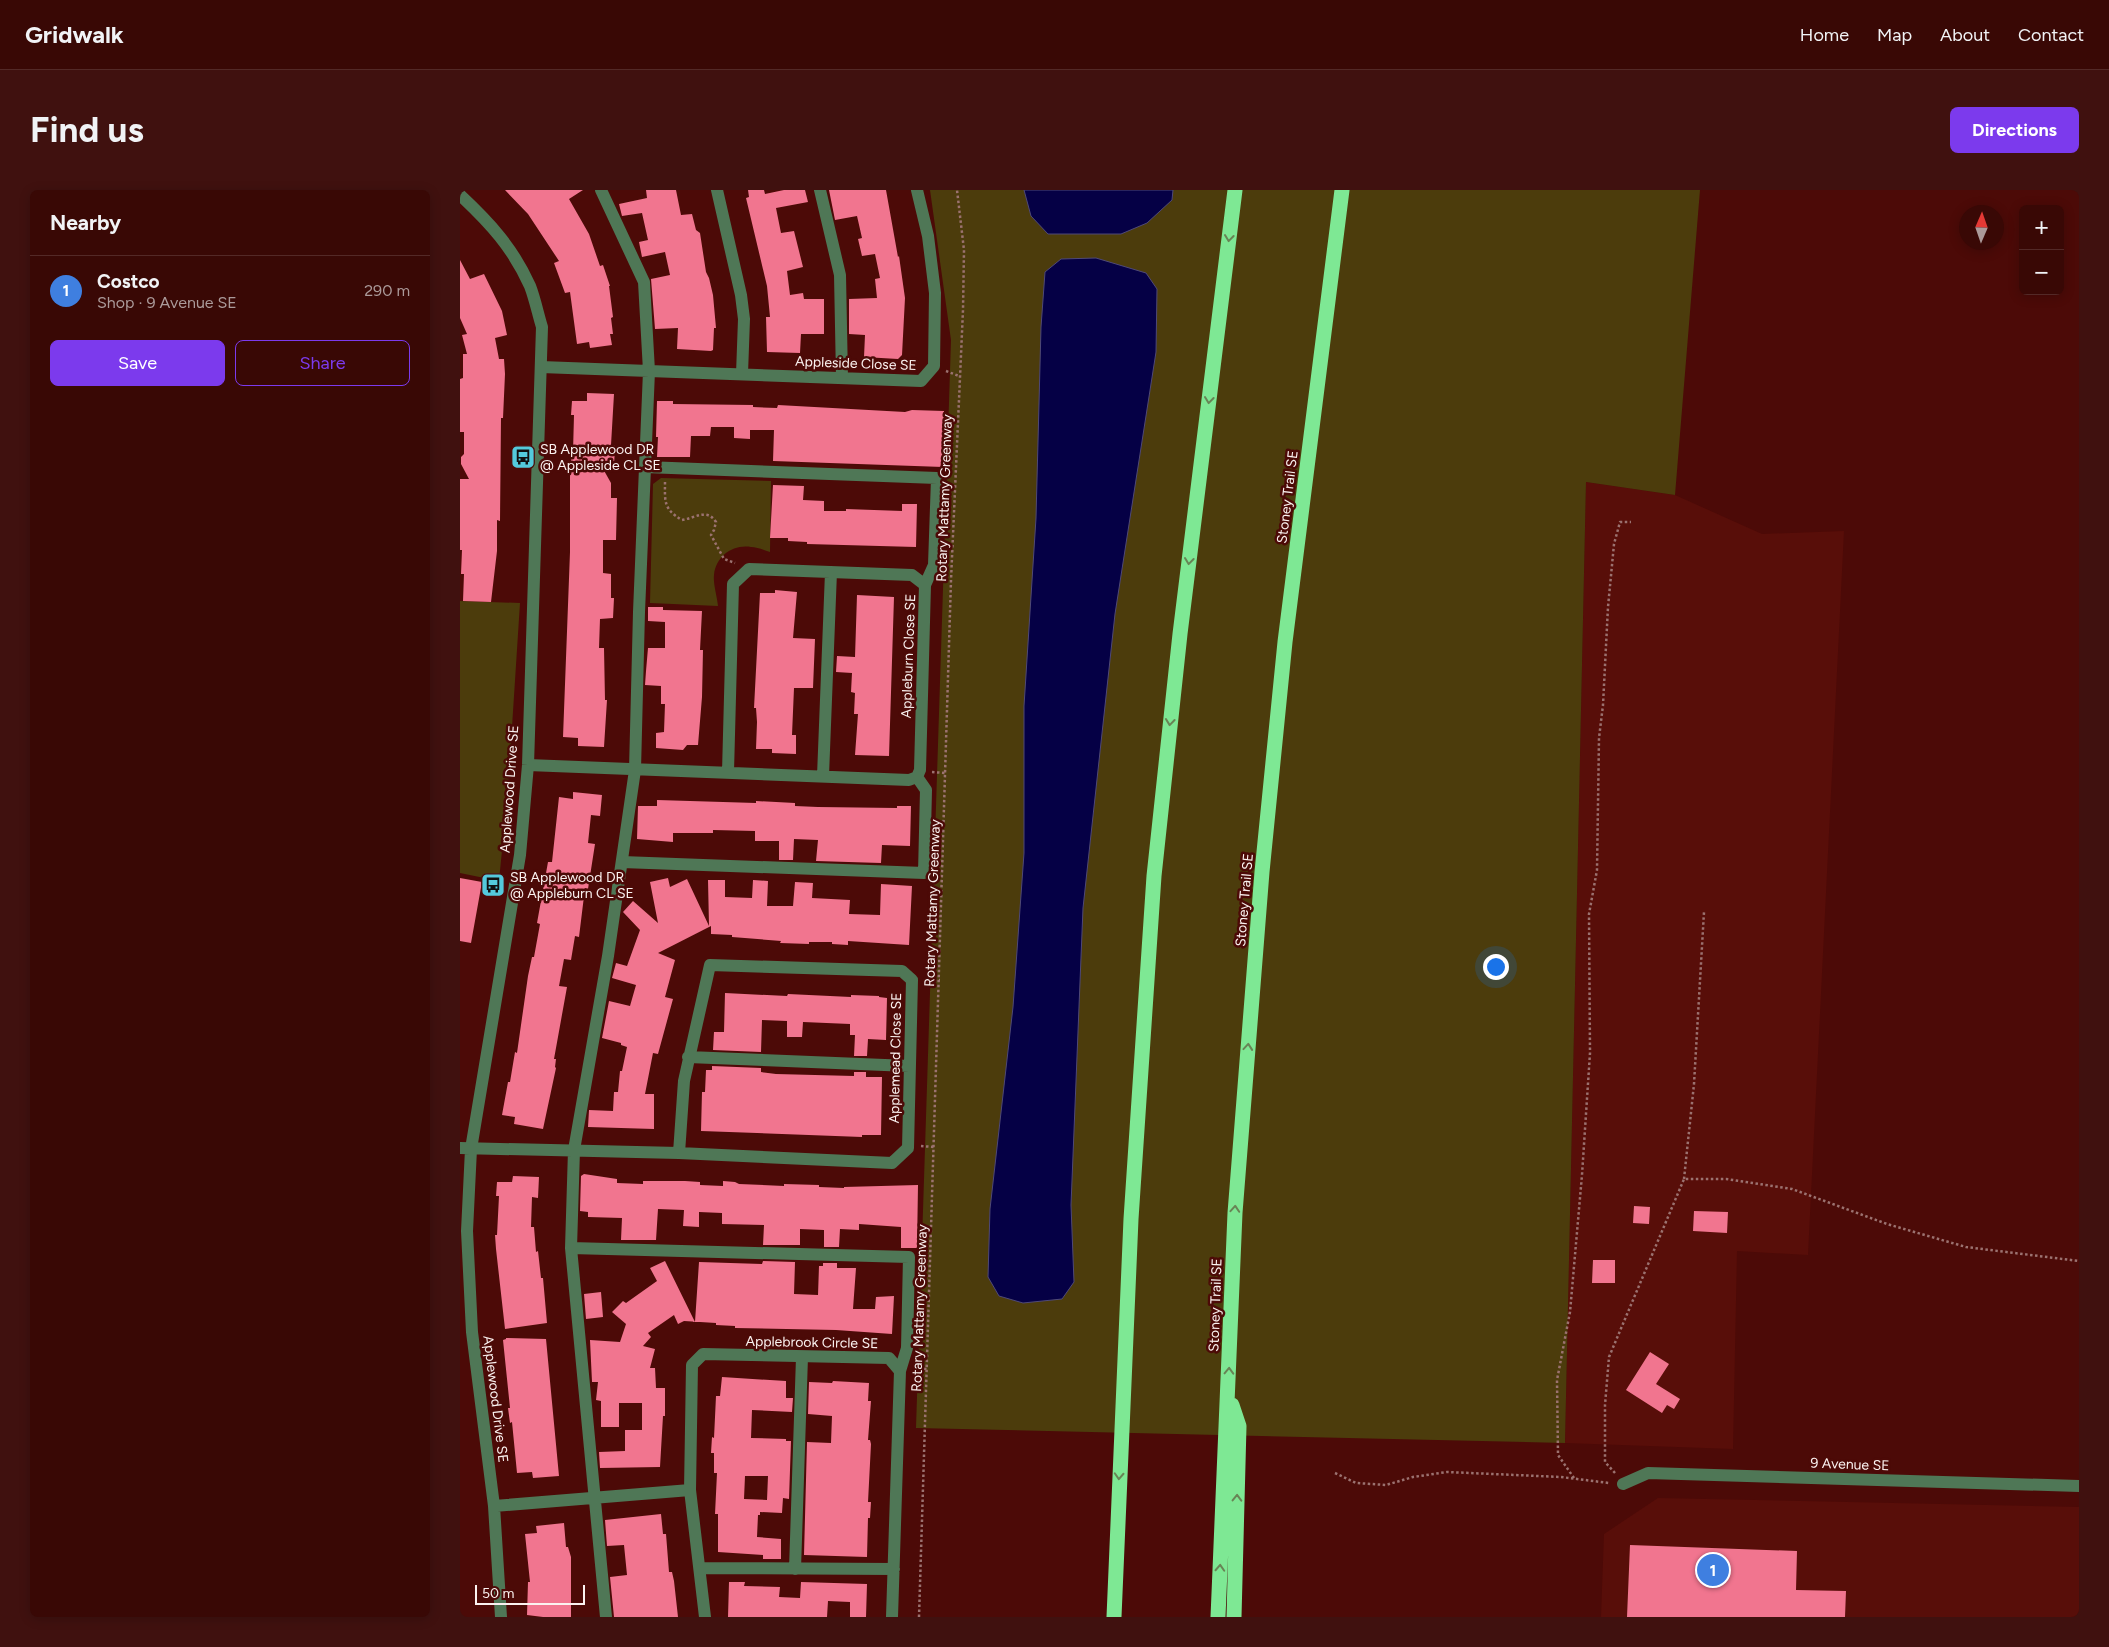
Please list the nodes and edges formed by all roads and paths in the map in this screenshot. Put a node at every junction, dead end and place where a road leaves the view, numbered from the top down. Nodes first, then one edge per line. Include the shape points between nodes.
1 (601, 190) edge
2 (717, 190) edge
3 (820, 190) edge
4 (917, 190) edge
5 (957, 190) edge
6 (1235, 190) edge
7 (1342, 190) edge
8 (460, 195) edge
9 (541, 367) junction
10 (650, 371) junction
11 (742, 374) junction
12 (842, 378) junction
13 (645, 467) junction
14 (665, 468) junction
15 (1631, 522) dead end
16 (750, 569) junction
17 (830, 572) junction
18 (925, 585) junction
19 (528, 765) junction
20 (635, 770) junction
21 (728, 772) junction
22 (823, 776) junction
23 (916, 777) junction
24 (622, 862) junction
25 (1704, 912) dead end
26 (688, 1057) junction
27 (909, 1066) junction
28 (466, 1148) edge
29 (574, 1150) junction
30 (679, 1153) junction
31 (1684, 1179) junction
32 (571, 1248) junction
33 (2079, 1261) edge
34 (466, 1332) edge
35 (802, 1357) junction
36 (900, 1371) junction
37 (1229, 1394) junction
38 (1335, 1473) dead end
39 (1574, 1478) junction
40 (1623, 1484) junction
41 (2079, 1486) edge
42 (690, 1490) junction
43 (595, 1498) junction
44 (494, 1506) junction
45 (700, 1568) junction
46 (795, 1569) junction
47 (894, 1569) junction
48 (1113, 1613) edge
49 (501, 1617) edge
50 (606, 1617) edge
51 (705, 1617) edge
52 (892, 1617) edge
53 (919, 1617) edge
54 (1218, 1617) edge
55 (1234, 1617) edge

1 - 10 street via 644,282
2 - 11 street via 741,295 744,319
3 - 12 street via 840,275
4 - 12 street, Appleside Close SE via 928,236 935,293 934,366 921,381
5 - 53 path, Rotary Mattamy Greenway via 964,250 963,310 951,580
6 -> 48 highway via 1180,634 1154,876 1132,1219
37 -> 7 highway, Stoney Trail SE via 1235,1213 1262,872 1285,642
8 - 9 street, Applewood Drive SE via 494,228 510,249 530,287 542,327
9 - 10 street, Appleside Close SE
9 - 19 street, Applewood Drive SE
10 - 11 street, Appleside Close SE
10 - 13 street
11 - 12 street, Appleside Close SE
13 - 14 street
13 - 20 street
14 - 16 path via 665,503 670,511 682,520 697,514 713,517 716,522 711,535 724,559
14 - 18 street via 936,478 934,565
15 - 39 path via 1620,522 1614,544 1608,607 1599,738 1597,870 1589,914 1590,1053 1584,1147 1570,1312 1558,1380 1558,1455
16 - 17 street, Appleburn Close SE
16 - 21 street via 733,584
17 - 18 street, Appleburn Close SE via 912,575
17 - 22 street
18 - 23 street, Appleburn Close SE via 920,770
19 - 20 street
19 - 28 street, Applewood Drive SE via 520,855
20 - 21 street
20 - 24 street
21 - 22 street
22 - 23 street via 910,780
23 - 24 street via 926,790 924,873
24 - 29 street
25 - 31 path via 1694,1084
26 - 27 street
26 - 27 street, Applemead Close SE via 710,966 902,971 912,980
26 - 30 street, Applemead Close SE
27 - 30 street, Applemead Close SE via 908,1148 892,1162
28 - 29 street, Applemead Close SE
28 - 34 street, Applewood Drive SE
29 - 30 street, Applemead Close SE
29 - 32 street
31 - 33 path via 1726,1179 1792,1189 1887,1224 1966,1247
31 - 40 path via 1609,1357 1605,1405 1606,1462
32 - 36 street via 910,1257 907,1348
32 - 43 street
34 - 44 street, Applewood Drive SE
35 - 36 street, Applebrook Circle SE via 888,1358
35 - 42 street, Applebrook Circle SE via 703,1354 692,1365
35 - 46 street
36 - 47 street
54 -> 37 highway, Stoney Trail SE
55 -> 37 highway via 1239,1426
38 - 39 path via 1356,1483 1386,1485 1447,1472
39 - 40 path
40 - 41 street, 9 Avenue SE via 1648,1473
42 - 43 street
42 - 45 street, Applebrook Circle SE
43 - 44 street
43 - 50 street
44 - 49 street, Applewood Drive SE
45 - 46 street
45 - 51 street, Applebrook Circle SE
46 - 47 street
47 - 52 street

